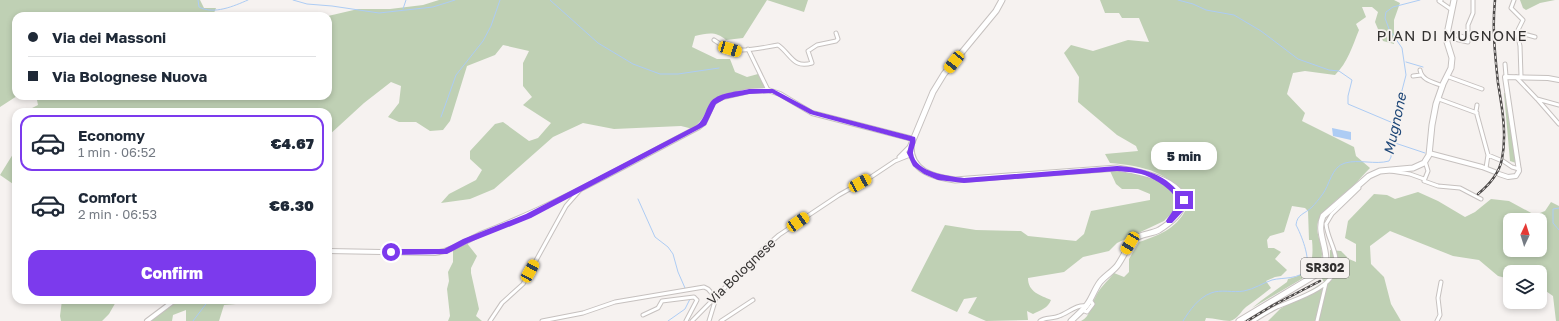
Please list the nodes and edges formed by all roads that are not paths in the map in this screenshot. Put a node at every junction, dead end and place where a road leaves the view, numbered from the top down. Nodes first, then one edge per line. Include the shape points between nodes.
1 (1002, 0) edge
2 (1441, 0) edge
3 (1454, 0) edge
4 (1473, 0) edge
5 (1514, 0) edge
6 (1452, 10) junction
7 (1517, 32) junction
8 (836, 34) dead end
9 (1447, 35) junction
10 (1535, 37) dead end
11 (714, 40) dead end
12 (748, 49) junction
13 (1505, 64) dead end
14 (1420, 70) dead end
15 (1420, 75) junction
16 (1413, 76) dead end
17 (1449, 76) junction
18 (1506, 76) junction
19 (1515, 76) junction
20 (1522, 76) junction
21 (1559, 80) edge
22 (1443, 86) junction
23 (1482, 89) dead end
24 (768, 90) junction
25 (1439, 99) junction
26 (1537, 99) junction
27 (1477, 105) dead end
28 (1559, 105) edge
29 (1477, 113) junction
30 (1559, 124) edge
31 (913, 139) junction
32 (1429, 153) junction
33 (908, 154) junction
34 (1488, 155) junction
35 (1425, 161) junction
36 (1486, 168) junction
37 (1519, 169) junction
38 (1389, 170) junction
39 (1424, 179) junction
40 (1358, 185) junction
41 (580, 190) junction
42 (1481, 198) dead end
43 (332, 251) edge
44 (1441, 282) dead end
45 (1326, 283) junction
46 (715, 296) junction
47 (753, 300) dead end
48 (170, 304) edge
49 (1084, 308) junction
50 (643, 315) dead end
51 (147, 321) edge
52 (490, 321) edge
53 (542, 321) edge
54 (686, 321) edge
55 (692, 321) edge
56 (709, 321) edge
57 (721, 321) edge
58 (1040, 321) edge
59 (1071, 321) edge
60 (1239, 321) edge
61 (1253, 321) edge
62 (1317, 321) edge
63 (1437, 321) edge

1 - 31 main road via 996,11 944,74 933,92
2 - 6 street via 1439,1
3 - 6 main road
4 - 9 street via 1474,10 1468,25 1468,42
5 - 7 street via 1511,8 1523,20
6 - 9 main road
7 - 10 street
7 - 20 street
8 - 12 street via 836,41 809,49 811,64 794,61 778,45
9 - 17 main road via 1447,46 1452,61
11 - 12 street via 722,46 739,51
12 - 24 street
13 - 18 street
14 - 15 street
15 - 16 street
15 - 22 street
17 - 22 main road
17 - 23 street
18 - 19 street
18 - 37 street
19 - 20 street
19 - 26 street
20 - 21 street
22 - 25 main road
24 - 31 street via 812,112
24 - 41 street via 749,91 718,100 713,103 704,123 699,127
25 - 29 street
25 - 32 main road via 1432,124
26 - 28 street
26 - 30 street
27 - 29 street
29 - 34 street
31 - 33 main road
32 - 35 main road
32 - 36 street
33 - 46 street, Via Bolognese via 779,235
33 - 49 main road via 915,164 927,172 940,178 955,180 1117,168 1150,174 1170,186 1179,198 1179,206 1170,221 1158,230 1134,239 1117,266 1100,282
34 - 36 street
34 - 37 street
35 - 38 main road, SR302 via 1410,168
35 - 39 street via 1428,171
36 - 37 street via 1505,177 1518,175
38 - 39 street
38 - 40 main road, SR302 via 1373,173
39 - 42 street via 1438,186 1460,188
40 - 45 street via 1355,193 1326,224 1336,266 1333,276
40 - 60 main road, SR302 via 1320,220 1327,257 1324,270
41 - 43 street via 445,252
41 - 52 street via 566,206 523,284 502,303
44 - 63 street via 1438,298 1440,315
45 - 61 street
45 - 62 street
46 - 53 street via 704,286 615,302 583,313
46 - 55 street, Via Bolognese
46 - 56 street
47 - 57 street
48 - 51 street
49 - 58 street via 1080,305 1069,313
49 - 59 main road
50 - 54 street, Via Bolognese via 658,308 662,301 694,297 697,304

